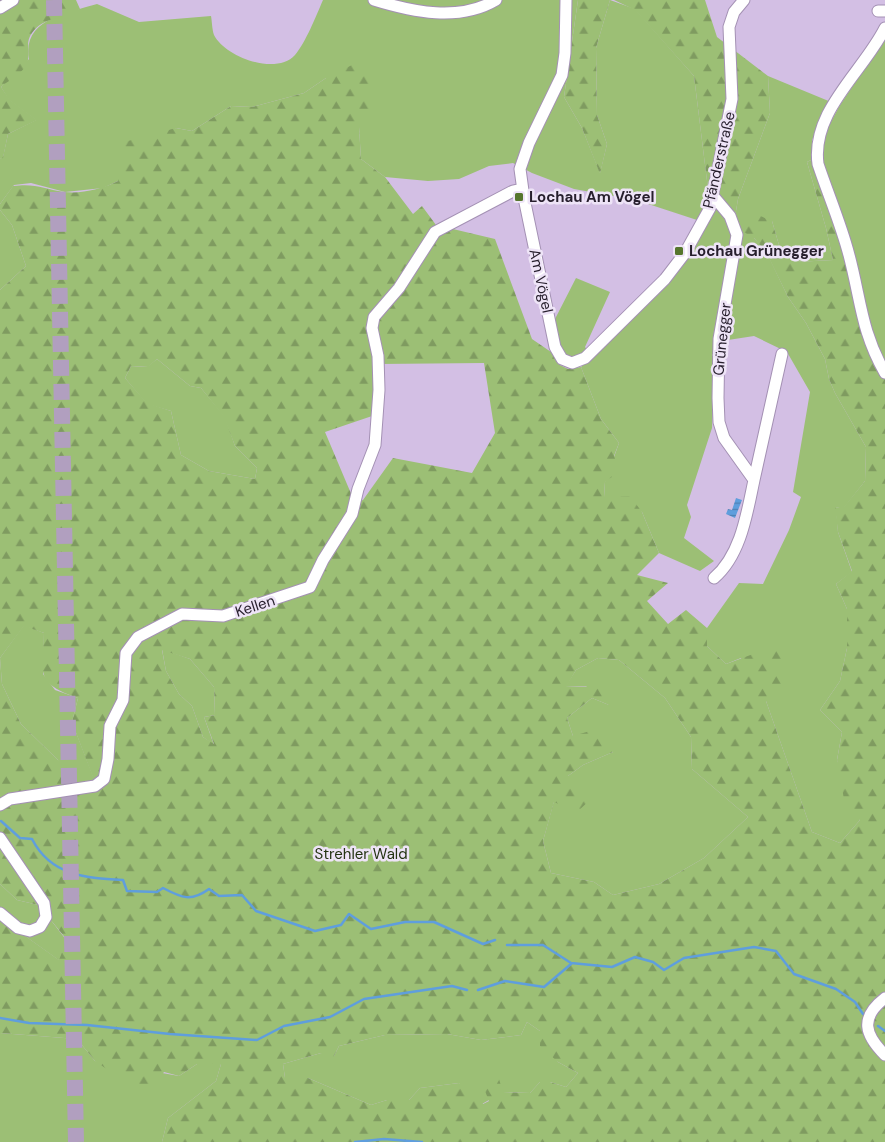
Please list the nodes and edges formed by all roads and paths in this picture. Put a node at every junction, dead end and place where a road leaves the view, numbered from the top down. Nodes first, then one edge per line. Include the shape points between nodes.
1 (13, 0) edge
2 (374, 0) edge
3 (496, 0) edge
4 (566, 0) edge
5 (744, 0) edge
6 (0, 8) edge
7 (885, 28) edge
8 (522, 189) junction
9 (714, 197) junction
10 (782, 354) dead end
11 (575, 363) joint
12 (885, 373) edge
13 (754, 480) junction
14 (714, 578) dead end
15 (0, 805) edge
16 (0, 838) edge
17 (0, 913) edge
18 (885, 998) edge
19 (885, 1055) edge

1 - 6 street
2 - 3 street via 406,10 431,13 475,9
4 - 8 street, Am Vögel via 563,70 522,160
5 - 9 street, Pfänderstraße via 734,12 729,27 732,99
7 - 12 street via 829,113 819,134 817,152 849,254 864,326
8 - 11 street, Am Vögel via 555,347 562,359
8 - 15 street, Kellen via 435,232 399,288 376,314 372,324 378,356 379,390 375,445 352,514 323,560 314,581 304,590 223,616 182,614 138,637 126,653 123,700 110,726 104,779 95,786 10,798
9 - 11 street, Pfänderstraße via 705,219 665,279 585,358
9 - 13 street, Grünegger via 730,216 737,235 718,353 720,422 727,443
10 - 13 street
13 - 14 street via 732,558
16 - 17 street via 44,903 46,918 40,927 30,931 18,928
18 - 19 street via 868,1021 867,1028 869,1036

